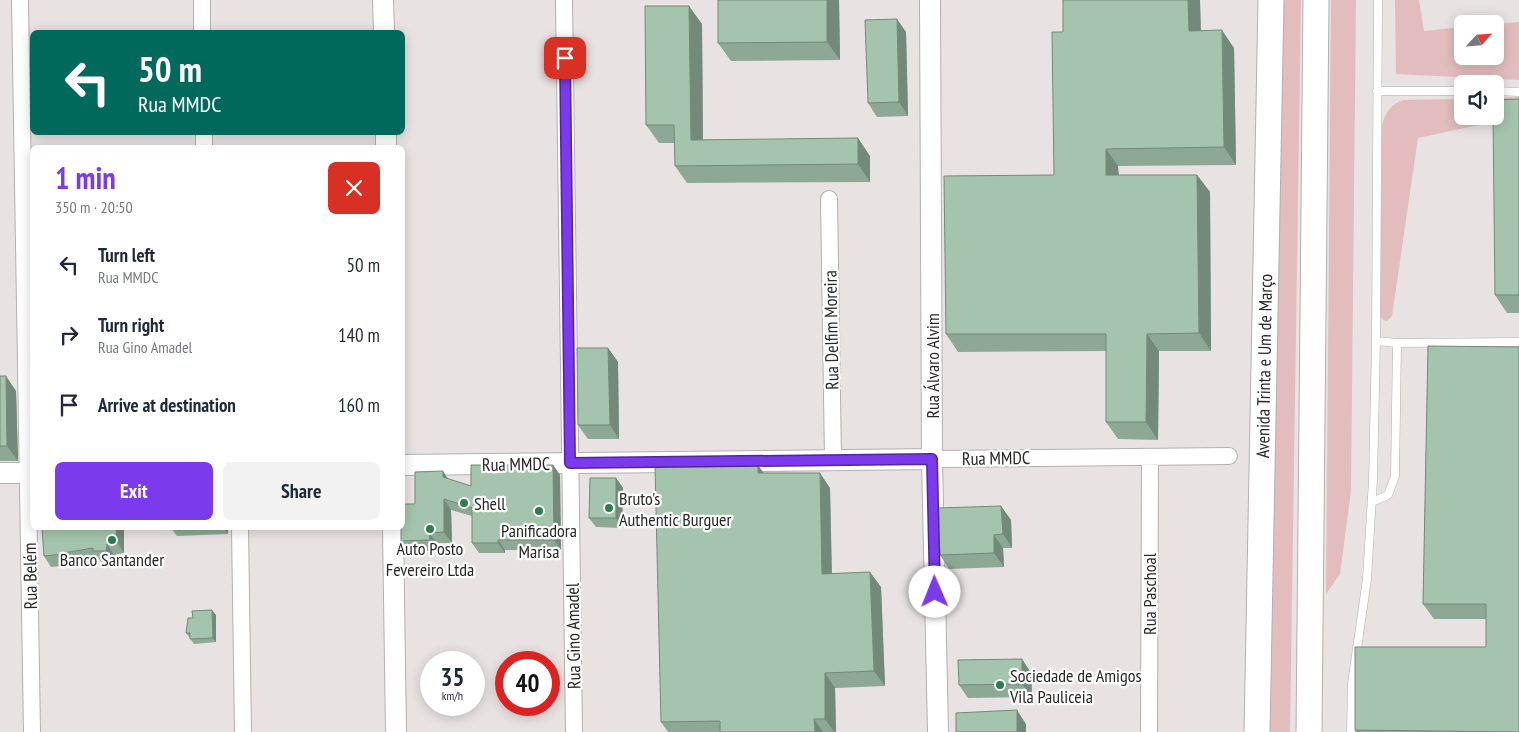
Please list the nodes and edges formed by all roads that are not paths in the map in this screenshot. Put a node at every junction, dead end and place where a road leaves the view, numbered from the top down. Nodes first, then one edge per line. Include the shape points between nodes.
1 (20, 0) edge
2 (202, 0) edge
3 (383, 0) edge
4 (564, 0) edge
5 (930, 0) edge
6 (1271, 0) edge
7 (1316, 0) edge
8 (1378, 0) edge
9 (202, 30) edge
10 (384, 30) edge
11 (1377, 91) junction
12 (1454, 91) edge
13 (1504, 92) edge
14 (1519, 92) edge
15 (829, 199) dead end
16 (1376, 341) junction
17 (1519, 342) edge
18 (1397, 343) junction
19 (1229, 456) dead end
20 (1150, 457) junction
21 (932, 459) junction
22 (833, 460) junction
23 (570, 463) junction
24 (405, 465) edge
25 (0, 473) edge
26 (30, 473) edge
27 (1372, 502) junction
28 (30, 530) edge
29 (240, 530) edge
30 (392, 530) edge
31 (32, 732) edge
32 (243, 732) edge
33 (396, 732) edge
34 (574, 732) edge
35 (938, 732) edge
36 (1149, 732) edge
37 (1257, 732) edge
38 (1309, 732) edge
39 (1351, 732) edge

1 - 26 street, Rua Belém
2 - 9 street
3 - 10 street
4 - 23 street, Rua Gino Amadel
5 - 21 street, Rua Álvaro Alvim
6 - 37 main road, Avenida Trinta e Um de Março
7 - 38 main road
8 - 11 lane
11 - 12 lane
11 - 16 lane
13 - 14 lane
15 - 22 street, Rua Delfim Moreira
16 - 18 lane
16 - 27 lane
17 - 18 lane
18 - 27 lane via 1395,476 1388,495
19 - 20 street, Rua MMDC
20 - 21 street, Rua MMDC
20 - 36 street, Rua Paschoal
21 - 22 street, Rua MMDC
21 - 35 street, Rua Álvaro Alvim
22 - 23 street, Rua MMDC
23 - 24 street, Rua MMDC
23 - 34 street, Rua Gino Amadel
25 - 26 street
27 - 39 lane via 1367,579 1352,683
28 - 31 street, Rua Belém
29 - 32 street
30 - 33 street

